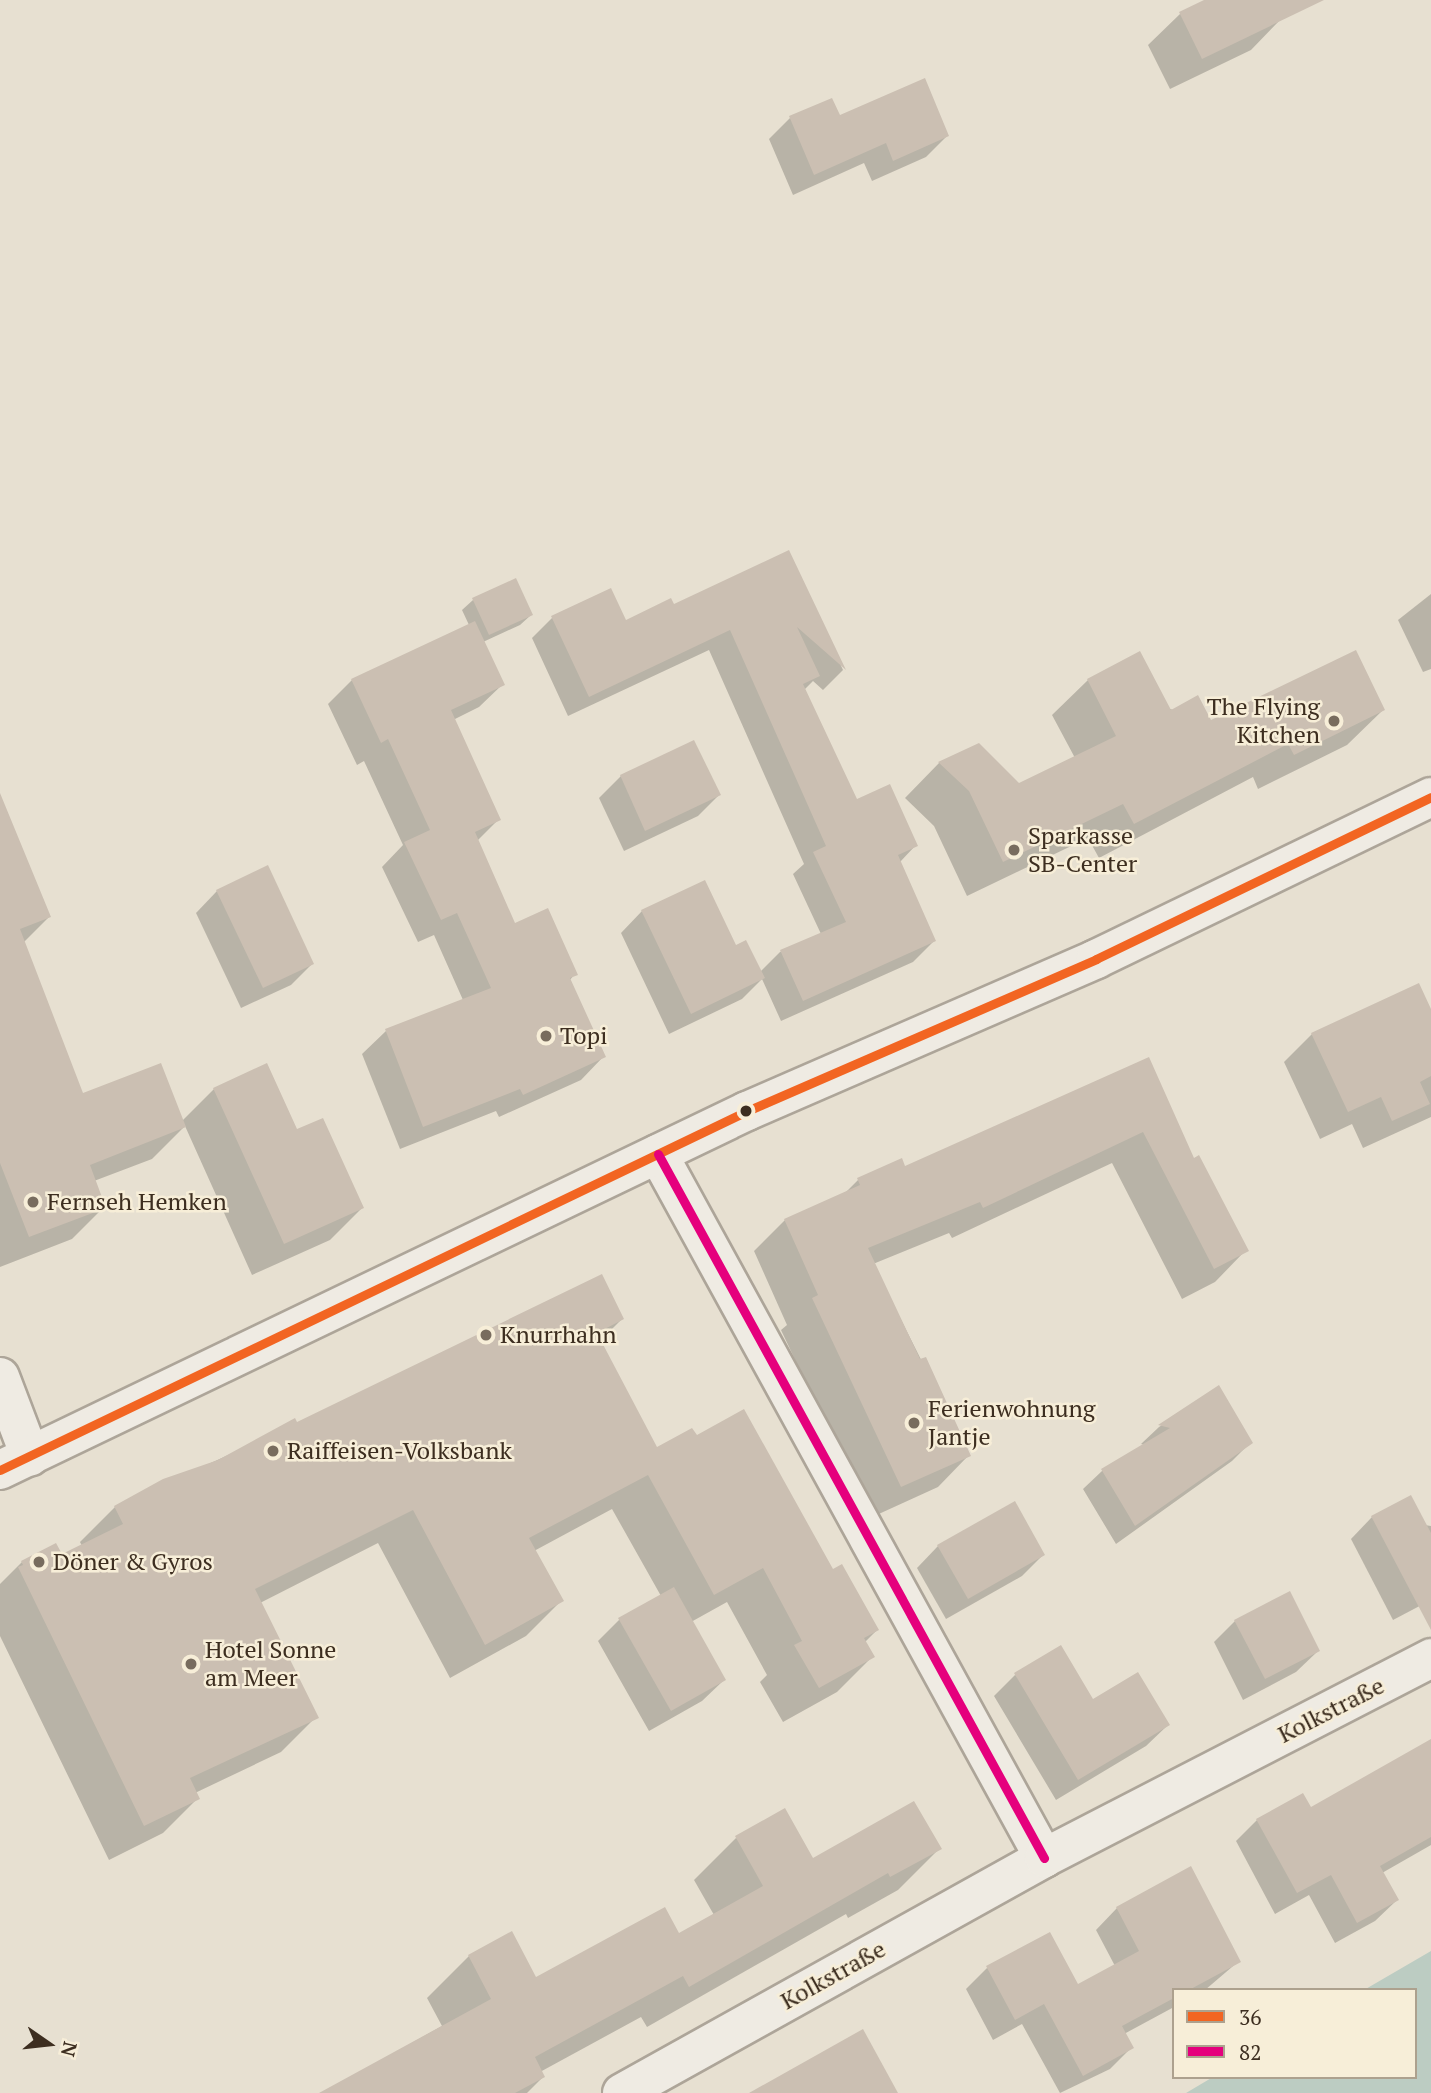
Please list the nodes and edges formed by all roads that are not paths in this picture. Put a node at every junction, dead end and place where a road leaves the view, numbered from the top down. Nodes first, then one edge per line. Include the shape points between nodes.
1 (1431, 797) edge
2 (658, 1154) junction
3 (0, 1377) edge
4 (15, 1463) edge
5 (1431, 1658) edge
6 (1044, 1858) junction
7 (622, 2093) edge

1 - 2 street via 1096,959
2 - 4 street
2 - 6 street
3 - 4 street
5 - 6 street, Kolkstraße
6 - 7 street, Kolkstraße

